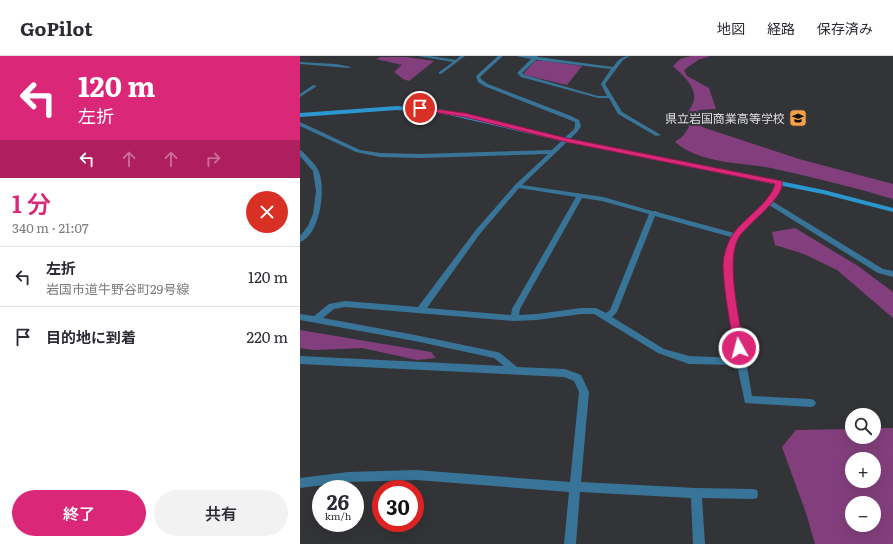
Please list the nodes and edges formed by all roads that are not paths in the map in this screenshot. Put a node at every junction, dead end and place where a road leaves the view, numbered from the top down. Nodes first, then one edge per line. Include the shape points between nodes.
1 (420, 56) edge
2 (463, 56) edge
3 (501, 56) edge
4 (518, 56) edge
5 (628, 56) edge
6 (536, 57) edge
7 (457, 61) junction
8 (300, 63) edge
9 (349, 67) dead end
10 (614, 68) junction
11 (441, 73) dead end
12 (315, 86) dead end
13 (300, 96) edge
14 (611, 97) junction
15 (300, 115) edge
16 (300, 124) edge
17 (658, 135) dead end
18 (566, 140) junction
19 (300, 152) edge
20 (553, 152) junction
21 (779, 182) junction
22 (517, 186) junction
23 (580, 196) junction
24 (769, 202) junction
25 (893, 210) edge
26 (654, 212) junction
27 (736, 236) junction
28 (300, 240) edge
29 (893, 274) edge
30 (420, 311) junction
31 (300, 316) edge
32 (607, 317) junction
33 (514, 318) junction
34 (315, 320) junction
35 (300, 360) edge
36 (740, 362) junction
37 (515, 371) junction
38 (811, 403) dead end
39 (300, 484) edge
40 (574, 487) junction
41 (696, 493) junction
42 (753, 494) dead end
43 (570, 544) edge
44 (699, 544) edge

1 - 7 street
2 - 7 street
3 - 18 street via 478,77 480,81 577,121 576,130
4 - 6 street
5 - 10 street via 621,59
6 - 10 street
6 - 14 street via 519,73 598,97
7 - 11 street
8 - 9 street
10 - 14 street via 603,84
12 - 13 street
14 - 17 street via 620,113
15 - 18 street via 420,108 465,115
16 - 20 street via 358,151 380,155
18 - 20 street
18 - 21 street
19 - 28 street via 316,170 319,178 319,196 311,226
20 - 22 street
21 - 24 street
21 - 25 street
22 - 23 street
22 - 30 street via 477,233
23 - 26 street
23 - 33 street via 516,309
24 - 27 street
24 - 29 street via 881,271
26 - 27 street
26 - 32 street via 613,312
27 - 36 street via 730,247 727,265
30 - 33 street
30 - 34 street via 344,304 332,306
31 - 34 street
32 - 33 street via 596,311 581,311
32 - 36 street via 661,351 689,360
34 - 37 street via 496,355
35 - 37 street
36 - 38 street via 748,400
37 - 40 street via 565,373 578,378 584,392
39 - 40 street via 348,477 416,475
40 - 41 street
40 - 43 street
41 - 42 street
41 - 44 street

